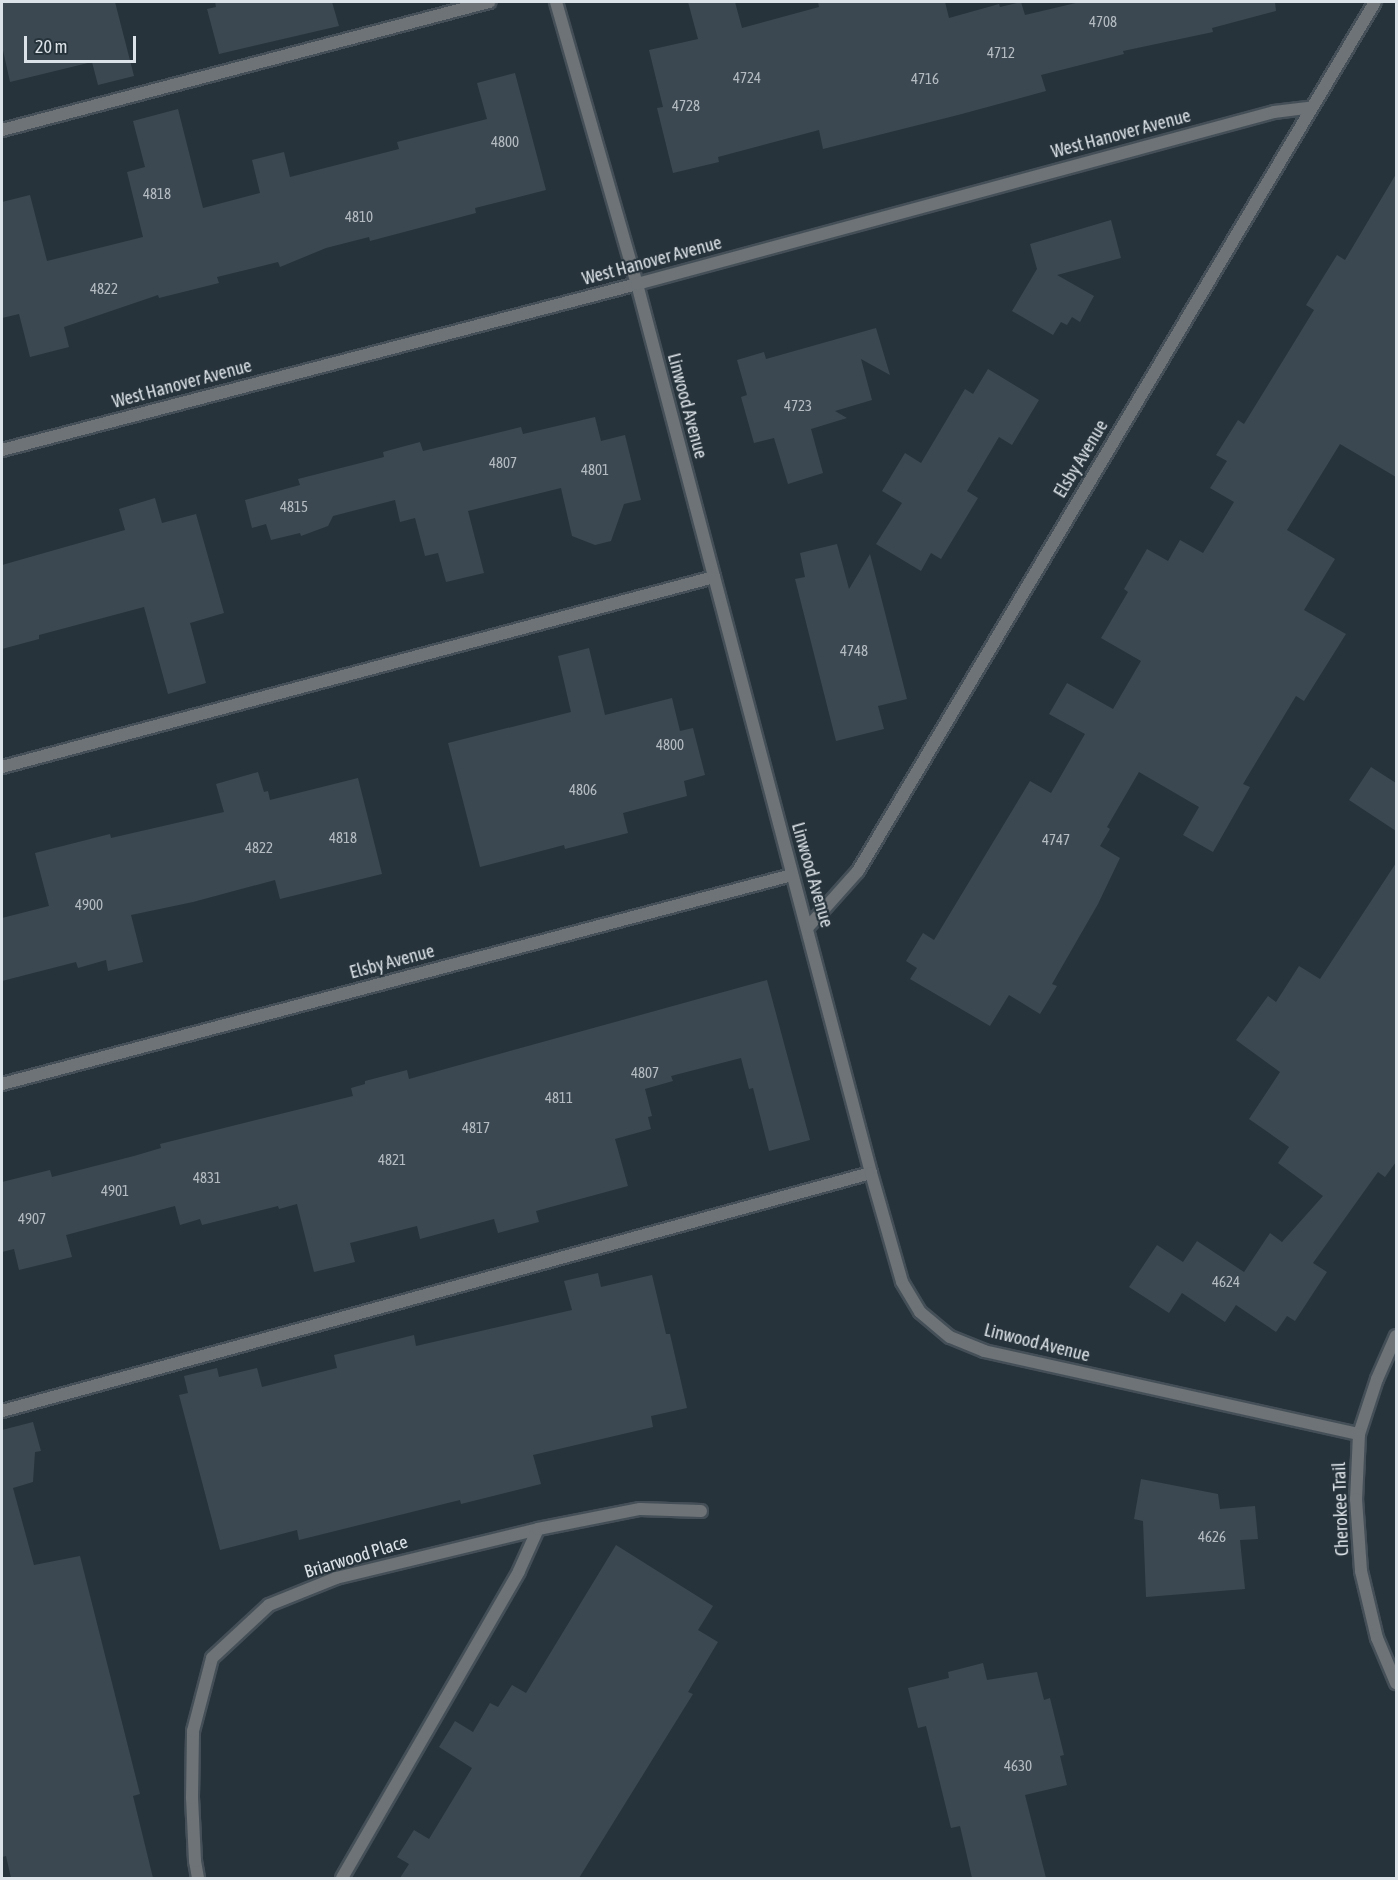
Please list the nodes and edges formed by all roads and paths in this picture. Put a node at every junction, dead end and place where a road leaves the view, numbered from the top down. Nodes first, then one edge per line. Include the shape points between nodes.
1 (489, 2) edge
2 (556, 2) edge
3 (1375, 2) edge
4 (1312, 107) junction
5 (2, 130) edge
6 (637, 284) junction
7 (2, 450) edge
8 (714, 577) junction
9 (2, 767) edge
10 (792, 875) junction
11 (808, 927) junction
12 (2, 1084) edge
13 (871, 1173) junction
14 (1396, 1336) edge
15 (2, 1411) edge
16 (1359, 1434) junction
17 (701, 1512) dead end
18 (538, 1529) junction
19 (1396, 1683) edge
20 (198, 1878) edge
21 (342, 1878) edge

1 - 5 street
2 - 6 street, Linwood Avenue
3 - 4 street, Elsby Avenue
4 - 6 street, West Hanover Avenue via 1274,112
4 - 11 street, Elsby Avenue via 858,871
6 - 7 street, West Hanover Avenue
6 - 8 street, Linwood Avenue
8 - 9 street
8 - 10 street, Linwood Avenue
10 - 11 street, Linwood Avenue
10 - 12 street, Elsby Avenue
11 - 13 street, Linwood Avenue
13 - 15 street
13 - 16 street, Linwood Avenue via 902,1282 920,1312 950,1337 984,1351
14 - 16 street, Cherokee Trail
16 - 19 street, Cherokee Trail via 1356,1499 1361,1571 1377,1638
17 - 18 street, Briarwood Place via 640,1509
18 - 20 street, Briarwood Place via 336,1578 269,1605 212,1658 193,1731 192,1798
18 - 21 street via 519,1571

